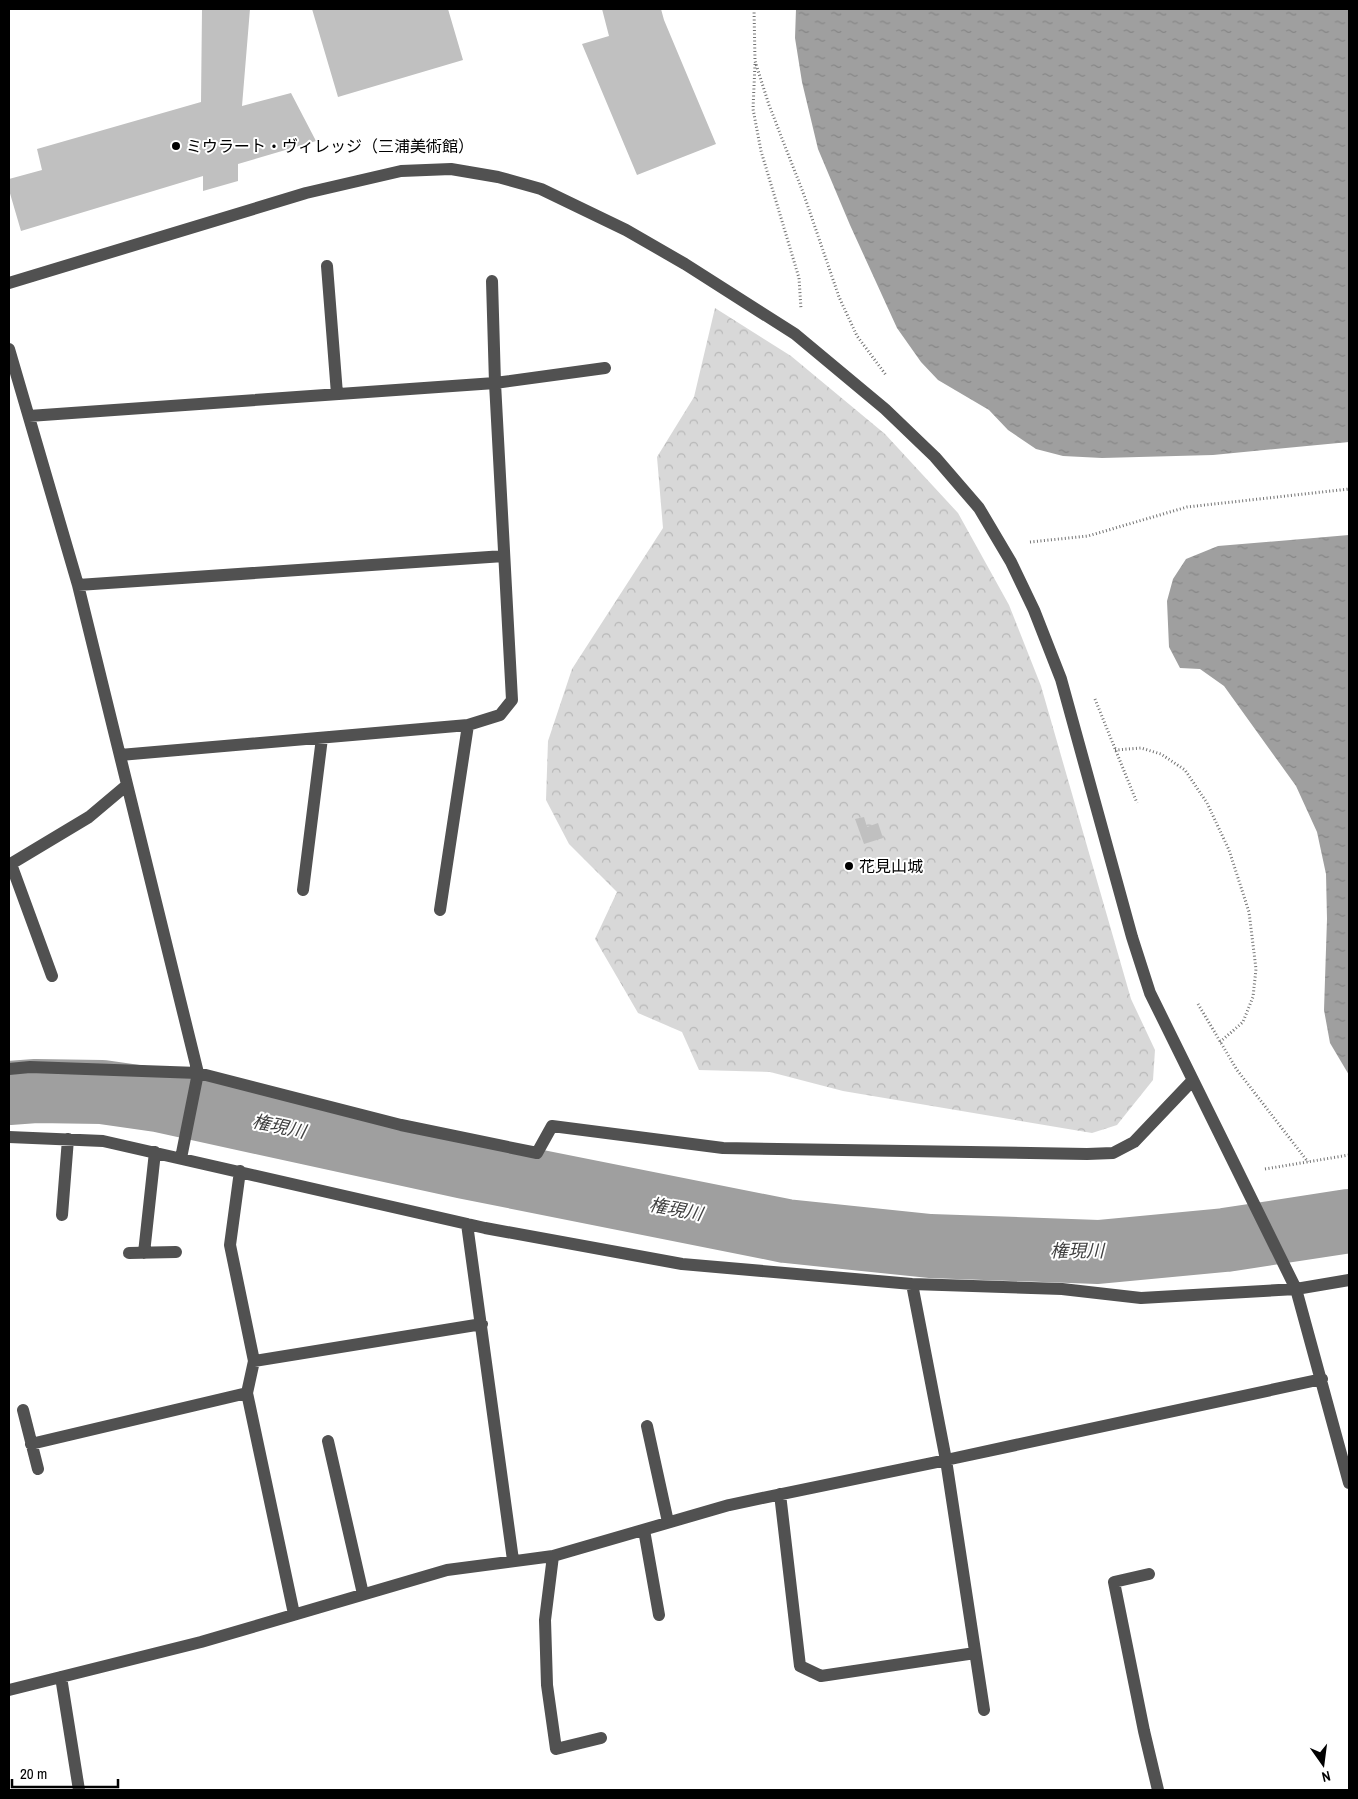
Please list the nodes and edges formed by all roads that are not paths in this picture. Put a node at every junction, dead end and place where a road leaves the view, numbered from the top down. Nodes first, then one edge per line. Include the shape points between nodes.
1 (327, 266) dead end
2 (492, 281) dead end
3 (9, 283) edge
4 (9, 349) edge
5 (605, 368) dead end
6 (495, 383) junction
7 (337, 394) junction
8 (28, 416) junction
9 (504, 556) junction
10 (78, 584) junction
11 (468, 725) junction
12 (322, 738) junction
13 (120, 755) junction
14 (127, 785) junction
15 (10, 864) edge
16 (303, 890) dead end
17 (440, 910) dead end
18 (52, 976) dead end
19 (9, 1069) edge
20 (198, 1073) junction
21 (1193, 1080) junction
22 (9, 1137) edge
23 (68, 1139) junction
24 (155, 1152) junction
25 (181, 1158) junction
26 (240, 1171) junction
27 (62, 1215) dead end
28 (467, 1224) junction
29 (176, 1252) dead end
30 (129, 1253) dead end
31 (144, 1253) junction
32 (1349, 1280) edge
33 (912, 1284) junction
34 (1296, 1289) junction
35 (482, 1324) junction
36 (254, 1361) junction
37 (1322, 1379) junction
38 (246, 1393) junction
39 (23, 1410) dead end
40 (647, 1426) dead end
41 (328, 1441) dead end
42 (31, 1444) junction
43 (1345, 1449) edge
44 (946, 1460) junction
45 (38, 1469) dead end
46 (1349, 1483) edge
47 (780, 1494) junction
48 (668, 1522) junction
49 (644, 1530) junction
50 (554, 1556) junction
51 (513, 1560) junction
52 (1149, 1574) dead end
53 (363, 1594) junction
54 (294, 1614) junction
55 (659, 1615) dead end
56 (975, 1653) junction
57 (61, 1676) junction
58 (9, 1690) edge
59 (984, 1710) dead end
60 (601, 1738) dead end
61 (79, 1790) edge
62 (1158, 1790) edge

1 - 7 street
2 - 6 street
3 - 21 street via 306,193 400,171 451,169 541,189 626,230 795,334 935,457 979,508 1011,562 1061,679 1150,993
4 - 8 street
5 - 6 street
6 - 7 street
6 - 9 street
7 - 8 street
8 - 10 street
9 - 10 street
9 - 11 street via 512,700 500,716
10 - 13 street
11 - 12 street
11 - 17 street
12 - 13 street
12 - 16 street
13 - 14 street
14 - 15 street via 89,817
14 - 20 street
15 - 18 street
19 - 20 street
20 - 21 street via 401,1125 537,1153 552,1126 723,1148 1113,1153 1134,1142
20 - 25 street
21 - 34 street
22 - 23 street
23 - 24 street via 102,1141
23 - 27 street
24 - 25 street
24 - 31 street
25 - 26 street
26 - 28 street
26 - 36 street via 230,1245
28 - 33 street via 682,1264
28 - 35 street
29 - 31 street
30 - 31 street
32 - 34 street
33 - 34 street via 1062,1289 1141,1298
33 - 44 street
34 - 37 street
35 - 36 street
35 - 51 street
36 - 38 street
37 - 43 street
37 - 44 street
38 - 42 street
38 - 54 street
39 - 42 street
40 - 48 street
41 - 53 street
42 - 45 street
43 - 46 street
44 - 47 street
44 - 56 street
47 - 48 street
47 - 56 street via 800,1666 820,1676
48 - 49 street
49 - 50 street
49 - 55 street
50 - 51 street
50 - 60 street via 545,1620 546,1685 556,1749
51 - 53 street via 446,1570
52 - 62 street via 1114,1582
53 - 54 street
54 - 57 street via 201,1642
56 - 59 street
57 - 58 street
57 - 61 street

